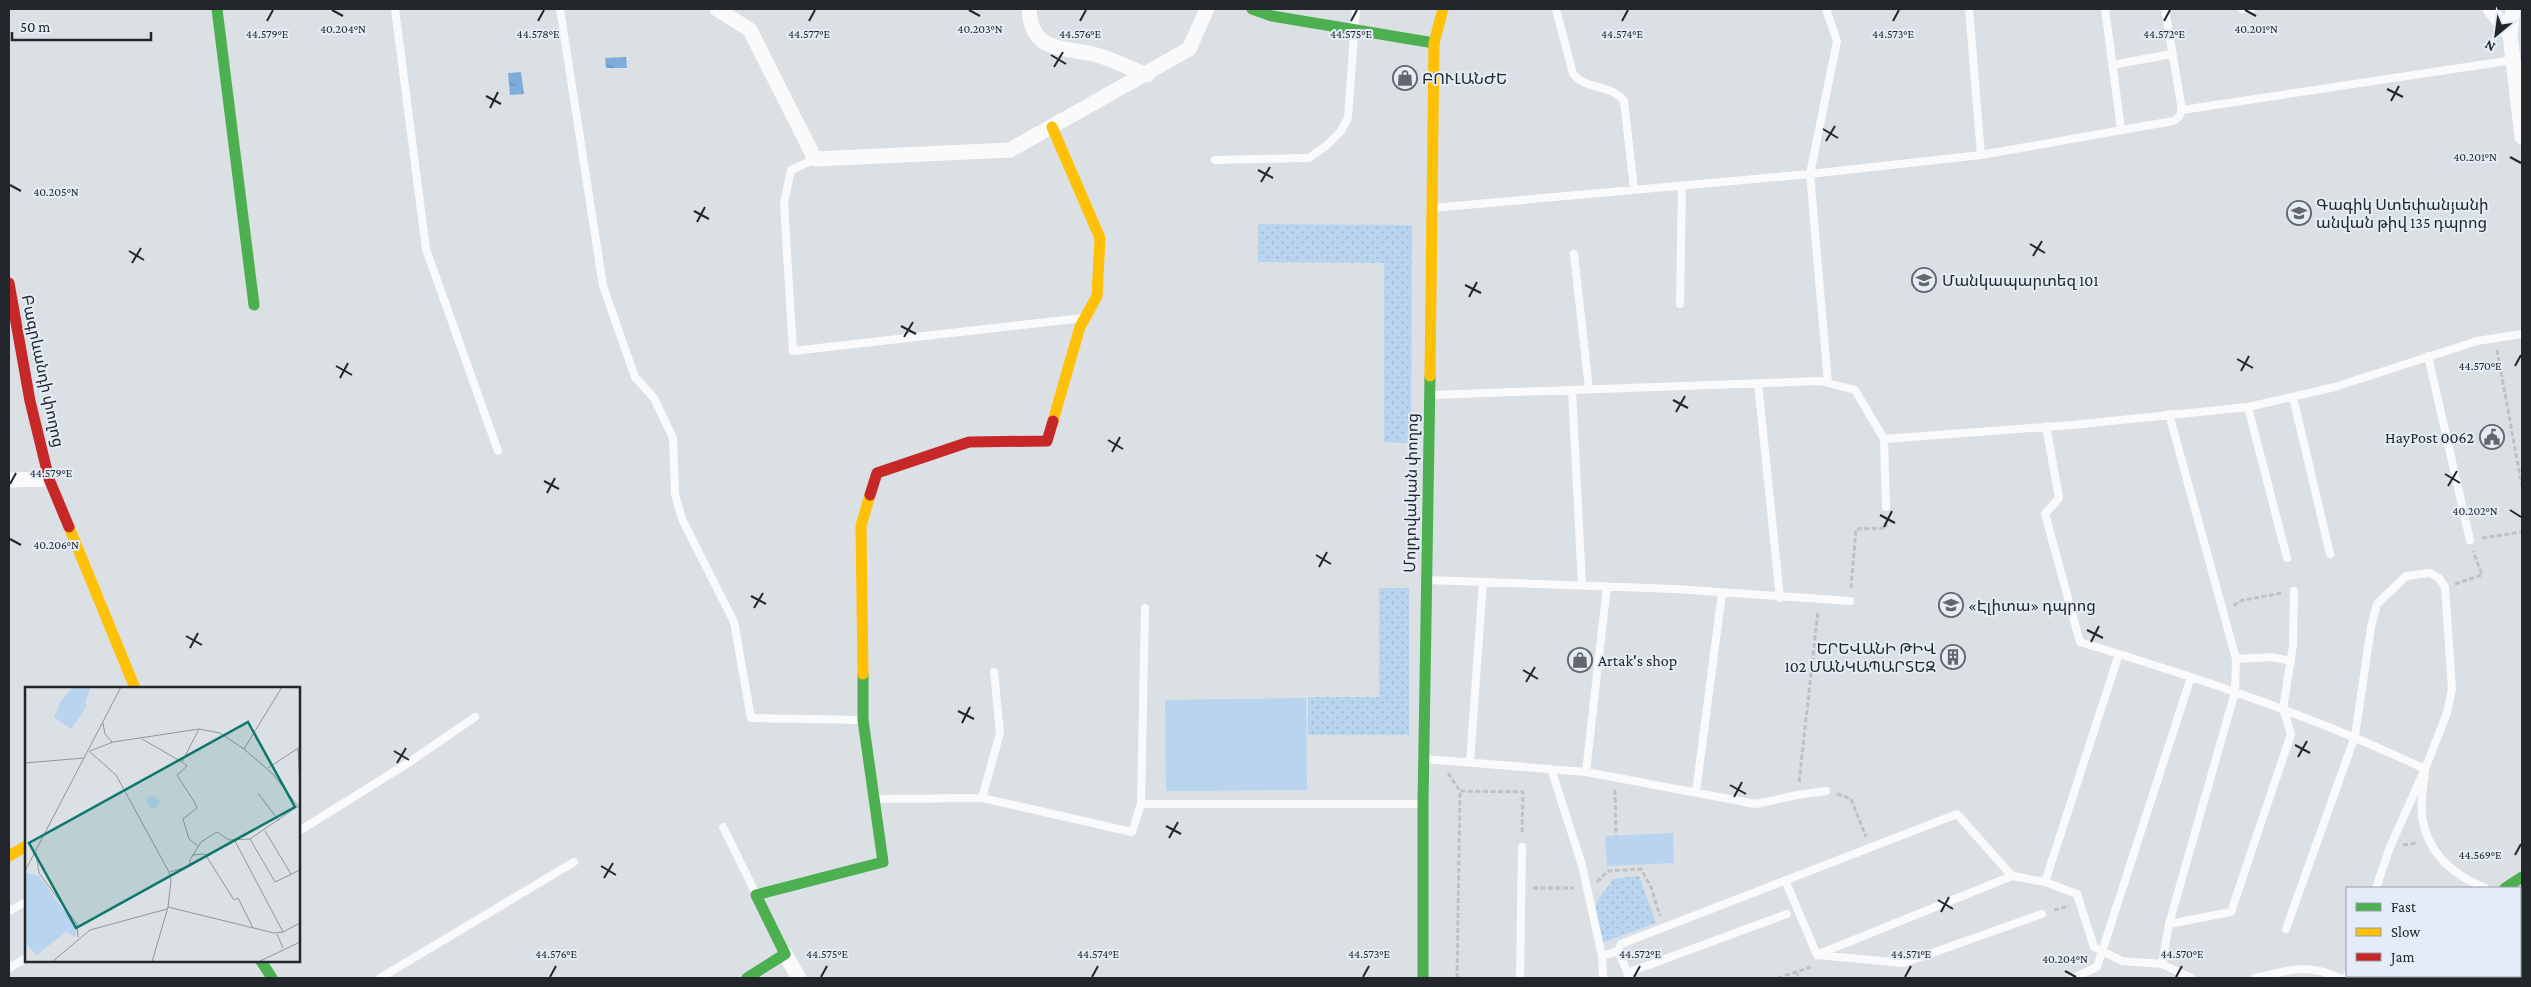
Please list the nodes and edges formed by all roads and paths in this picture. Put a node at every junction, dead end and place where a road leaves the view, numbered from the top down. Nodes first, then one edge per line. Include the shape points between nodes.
1 (217, 9) edge
2 (395, 9) edge
3 (560, 9) edge
4 (717, 9) edge
5 (1029, 9) edge
6 (1208, 9) edge
7 (1252, 9) edge
8 (1356, 9) edge
9 (1443, 9) edge
10 (1556, 9) edge
11 (1826, 9) edge
12 (1969, 9) edge
13 (2105, 9) edge
14 (2165, 9) edge
15 (2242, 9) edge
16 (2251, 9) edge
17 (2490, 9) edge
18 (2513, 9) edge
19 (1353, 30) junction
20 (2510, 35) junction
21 (1434, 43) junction
22 (2172, 54) junction
23 (2513, 60) junction
24 (2112, 64) junction
25 (1147, 75) junction
26 (2182, 110) junction
27 (1052, 128) junction
28 (2120, 130) junction
29 (2522, 137) edge
30 (1981, 155) junction
31 (815, 159) junction
32 (1215, 160) dead end
33 (1810, 174) junction
34 (1682, 185) junction
35 (1634, 189) junction
36 (1433, 208) junction
37 (1574, 254) dead end
38 (9, 283) edge
39 (1680, 304) dead end
40 (254, 305) dead end
41 (1085, 317) junction
42 (2522, 334) edge
43 (2495, 338) junction
44 (2428, 356) junction
45 (1758, 383) junction
46 (1828, 383) junction
47 (1589, 389) junction
48 (1572, 390) junction
49 (1429, 395) junction
50 (2293, 397) junction
51 (2248, 407) junction
52 (2169, 414) junction
53 (2046, 426) junction
54 (1884, 439) junction
55 (498, 451) dead end
56 (50, 479) junction
57 (9, 480) edge
58 (2522, 487) edge
59 (1886, 507) joint
60 (2522, 532) edge
61 (2470, 540) junction
62 (2330, 554) dead end
63 (2286, 558) dead end
64 (1426, 580) junction
65 (1483, 582) junction
66 (1582, 585) junction
67 (1607, 586) junction
68 (2445, 587) junction
69 (2294, 591) joint
70 (1722, 593) junction
71 (1780, 598) junction
72 (1819, 599) junction
73 (1850, 601) joint
74 (1145, 608) dead end
75 (2224, 616) junction
76 (2119, 654) junction
77 (2236, 659) junction
78 (2291, 661) junction
79 (994, 672) dead end
80 (2191, 677) junction
81 (135, 687) edge
82 (2235, 692) junction
83 (2283, 709) junction
84 (475, 717) dead end
85 (863, 720) junction
86 (2356, 736) junction
87 (1424, 759) junction
88 (1470, 762) junction
89 (1551, 769) junction
90 (2425, 769) junction
91 (1586, 772) junction
92 (1615, 777) junction
93 (1826, 791) dead end
94 (1696, 792) junction
95 (1797, 795) junction
96 (1841, 796) dead end
97 (874, 798) junction
98 (982, 798) junction
99 (1141, 804) junction
100 (1423, 804) junction
101 (723, 827) dead end
102 (300, 830) edge
103 (1616, 836) dead end
104 (2430, 841) junction
105 (25, 847) edge
106 (1522, 847) joint
107 (1870, 847) junction
108 (2390, 847) junction
109 (9, 856) edge
110 (574, 862) dead end
111 (2012, 876) junction
112 (2520, 879) edge
113 (1785, 880) junction
114 (2045, 882) junction
115 (1522, 887) junction
116 (2376, 887) edge
117 (2483, 887) edge
118 (2507, 887) edge
119 (1588, 890) junction
120 (756, 895) junction
121 (2079, 902) junction
122 (25, 903) edge
123 (9, 912) edge
124 (1787, 914) dead end
125 (2042, 914) joint
126 (2169, 924) junction
127 (1664, 927) junction
128 (2286, 929) dead end
129 (2102, 950) junction
130 (1618, 951) junction
131 (784, 954) junction
132 (1817, 955) junction
133 (1602, 956) junction
134 (25, 959) edge
135 (262, 962) edge
136 (2162, 964) junction
137 (9, 968) edge
138 (1796, 972) junction
139 (1628, 976) edge
140 (272, 978) edge
141 (380, 978) edge
142 (747, 978) edge
143 (799, 978) edge
144 (1423, 978) edge
145 (1457, 978) edge
146 (1520, 978) edge
147 (1604, 978) edge
148 (1778, 978) edge
149 (1799, 978) edge
150 (2073, 978) edge
151 (2191, 978) edge
152 (2255, 978) edge
153 (2340, 978) edge

1 - 40 street
2 - 55 lane via 426,249
3 - 85 lane via 603,286 635,377 654,398 673,438 675,494 682,519 734,622 751,718
4 - 31 street via 750,30
5 - 25 street via 1030,25 1049,47 1099,56
6 - 25 street via 1188,50
7 - 19 street via 1272,16
8 - 19 lane
9 - 21 street, Մոլդովական փողոց
10 - 35 lane via 1573,74 1580,82 1618,94 1624,101
11 - 33 lane via 1837,41
12 - 30 lane
13 - 24 lane
14 - 22 lane
15 - 16 lane
17 - 20 street
18 - 20 street
19 - 21 street
19 - 32 lane via 1348,118 1327,145 1309,158
20 - 23 street
21 - 36 street, Մոլդովական փողոց
22 - 24 lane
22 - 26 lane
23 - 26 lane
23 - 29 street
24 - 28 lane
25 - 27 street
26 - 28 lane via 2173,121
27 - 31 street via 1010,150
27 - 41 street via 1100,238 1097,296
28 - 30 lane
30 - 33 lane
31 - 41 lane via 791,170 784,203 793,351
33 - 34 lane
33 - 46 lane
34 - 35 lane
34 - 39 lane
35 - 36 lane
36 - 49 street, Մոլդովական փողոց
37 - 47 lane
38 - 56 street, Բագրևանդի փողոց via 30,401
41 - 85 street via 1047,441 969,442 877,473 861,526
42 - 43 lane
43 - 44 lane
43 - 58 path
44 - 50 lane via 2335,387
44 - 61 lane
45 - 46 lane
45 - 47 lane
45 - 71 lane
46 - 54 lane via 1855,390
47 - 48 lane
48 - 49 lane
48 - 66 lane
49 - 64 street, Մոլդովական փողոց
50 - 51 lane
50 - 62 lane
51 - 52 lane
51 - 63 lane
52 - 53 lane
52 - 75 lane
53 - 54 lane
53 - 76 lane via 2059,498 2045,514 2080,642
54 - 59 lane
56 - 57 street
56 - 81 street, Բագրևանդի փողոց
59 - 73 path via 1886,528 1856,528
60 - 61 path
61 - 68 path via 2482,575
64 - 65 lane
64 - 87 street, Մոլդովական փողոց
65 - 66 lane
65 - 88 lane
66 - 67 lane
67 - 70 lane
67 - 91 lane
68 - 86 lane via 2430,573 2406,576 2377,604
68 - 90 lane via 2452,689 2447,713
69 - 75 path via 2238,601
69 - 78 lane
70 - 71 lane
70 - 94 lane
71 - 72 lane
72 - 73 lane
72 - 95 path
74 - 99 lane
75 - 77 lane
76 - 80 lane
76 - 114 lane
77 - 78 lane via 2271,657
77 - 82 lane
78 - 83 lane
79 - 98 lane via 1000,733
80 - 82 lane
80 - 129 lane
82 - 83 lane
82 - 126 lane
83 - 86 lane
83 - 126 lane via 2291,734 2230,912
84 - 102 lane
85 - 97 street
86 - 90 lane
86 - 128 lane
87 - 88 lane
87 - 100 street, Մոլդովական փողոց
88 - 89 lane
89 - 91 lane
89 - 119 lane
90 - 104 lane via 2422,814
90 - 108 lane
91 - 92 lane
92 - 94 lane
92 - 103 path
93 - 95 lane
94 - 95 lane via 1756,804
96 - 107 path via 1851,799
97 - 98 lane
97 - 120 street via 883,862
98 - 99 lane via 1132,832
99 - 100 lane
100 - 144 street, Մոլդովական փողոց
101 - 120 lane
104 - 108 path
104 - 117 lane via 2449,868
105 - 109 street
106 - 115 lane
106 - 145 path via 1523,792 1460,791
107 - 111 lane via 1957,814
107 - 113 lane
108 - 116 lane
110 - 141 lane
111 - 114 lane
111 - 132 lane
112 - 118 street
113 - 127 lane
113 - 132 lane
114 - 121 lane via 2077,894
115 - 119 path
115 - 146 lane
119 - 127 path via 1608,871 1641,869
119 - 133 lane
120 - 131 street
121 - 125 path
121 - 129 lane via 2094,947
122 - 123 lane
124 - 139 lane
125 - 132 lane via 1904,963
126 - 136 lane
127 - 130 lane via 1621,944
129 - 136 lane via 2122,961
129 - 150 lane via 2097,967
130 - 133 lane
130 - 139 lane
131 - 142 street
131 - 143 street
132 - 138 path via 1820,963
133 - 147 lane
134 - 137 lane
135 - 140 street
136 - 151 lane
138 - 148 path
138 - 149 path
152 - 153 lane via 2299,967 2325,971

